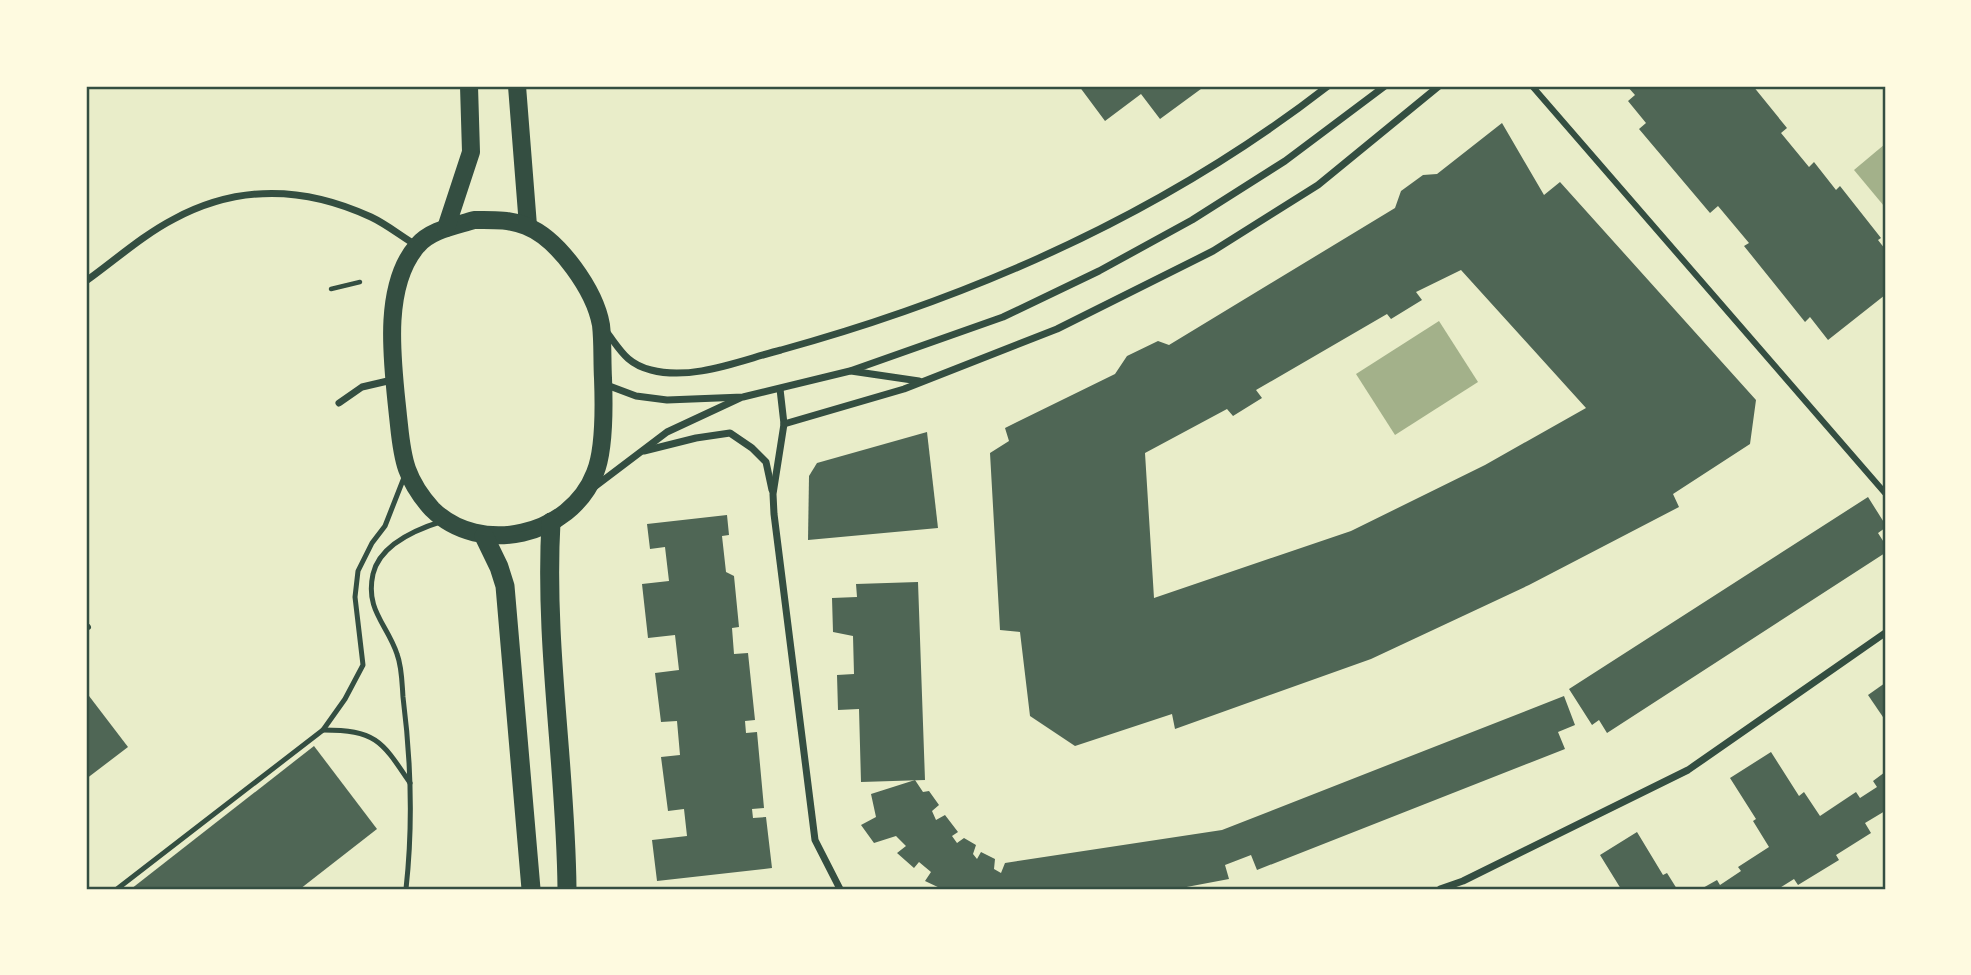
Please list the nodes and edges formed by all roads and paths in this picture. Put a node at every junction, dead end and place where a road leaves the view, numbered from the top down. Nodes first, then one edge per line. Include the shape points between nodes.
1 (469, 86) edge
2 (517, 86) edge
3 (1328, 86) edge
4 (1385, 86) edge
5 (1439, 86) edge
6 (1532, 86) edge
7 (528, 226) junction
8 (446, 228) junction
9 (417, 245) junction
10 (86, 281) edge
11 (360, 282) dead end
12 (331, 289) dead end
13 (601, 324) junction
14 (850, 371) junction
15 (394, 379) junction
16 (922, 382) junction
17 (603, 384) junction
18 (780, 389) junction
19 (743, 397) junction
20 (339, 403) dead end
21 (784, 424) junction
22 (637, 453) junction
23 (407, 468) junction
24 (773, 494) junction
25 (1885, 494) edge
26 (582, 498) junction
27 (446, 520) junction
28 (551, 522) junction
29 (484, 536) junction
30 (1885, 633) edge
31 (323, 730) junction
32 (410, 783) junction
33 (567, 832) junction
34 (117, 889) edge
35 (406, 889) edge
36 (531, 889) edge
37 (567, 889) edge
38 (576, 889) edge
39 (840, 889) edge
40 (1440, 889) edge

1 - 8 main road via 471,152
2 - 7 main road
3 - 13 street via 1206,172 1097,232 879,321 715,368 680,373 652,371 629,362
4 - 14 street via 1285,161 1099,271 1003,317
5 - 16 street via 1318,186 1213,251 1056,329
6 - 25 street
7 - 8 main road via 474,220
7 - 13 main road via 578,273
8 - 9 main road
9 - 10 street via 373,217 329,201 307,195 252,194 197,208 172,220
9 - 15 main road via 401,275 393,311
11 - 12 path
13 - 17 main road
14 - 16 street
14 - 18 street
15 - 20 street via 362,387
15 - 23 main road
16 - 21 street
17 - 19 street via 636,396 667,400
17 - 26 main road via 596,472
18 - 19 street
18 - 21 street
19 - 22 street via 667,432
21 - 24 street
22 - 24 street via 730,433 766,462
22 - 26 street
23 - 27 main road via 418,491
23 - 31 lane via 385,526 358,571 355,597 363,665
24 - 39 street via 815,840
26 - 28 main road
27 - 29 main road
27 - 32 lane via 403,537 373,571 371,596 397,654
28 - 29 main road via 522,534
28 - 33 highway via 550,615
29 - 36 highway via 505,586
30 - 40 street via 1688,770
31 - 32 lane via 375,738
31 - 34 lane
32 - 35 lane
33 - 37 highway
33 - 38 highway

